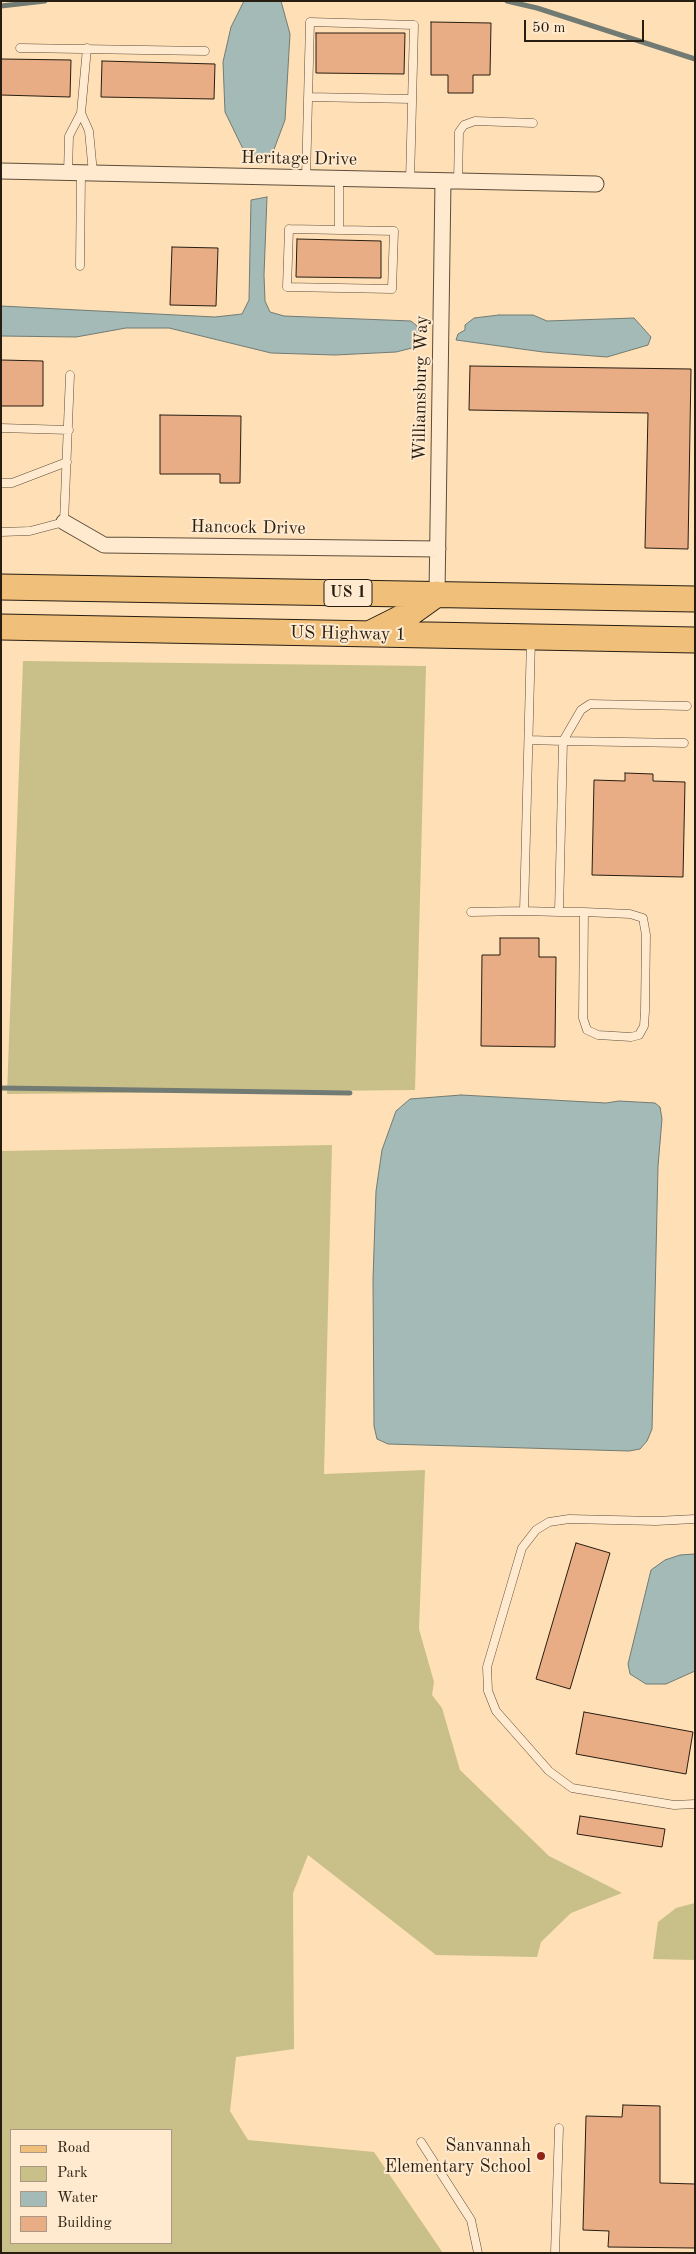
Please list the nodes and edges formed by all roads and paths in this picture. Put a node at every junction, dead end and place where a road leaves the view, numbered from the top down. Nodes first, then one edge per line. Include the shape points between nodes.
1 (20, 48) dead end
2 (87, 48) junction
3 (205, 51) dead end
4 (308, 97) junction
5 (412, 99) junction
6 (81, 114) junction
7 (533, 123) dead end
8 (1, 171) edge
9 (81, 173) junction
10 (306, 178) junction
11 (339, 179) junction
12 (410, 181) junction
13 (442, 182) junction
14 (458, 182) junction
15 (596, 184) dead end
16 (339, 230) junction
17 (80, 266) dead end
18 (70, 375) dead end
19 (1, 428) edge
20 (69, 430) junction
21 (67, 462) junction
22 (1, 483) edge
23 (64, 522) junction
24 (1, 532) edge
25 (438, 549) junction
26 (1, 587) edge
27 (438, 594) junction
28 (695, 599) edge
29 (1, 627) edge
30 (368, 634) junction
31 (531, 637) junction
32 (695, 640) edge
33 (687, 706) dead end
34 (529, 740) junction
35 (563, 741) junction
36 (684, 743) dead end
37 (524, 911) junction
38 (471, 912) dead end
39 (559, 912) junction
40 (584, 912) junction
41 (695, 1519) edge
42 (695, 1804) edge
43 (559, 2128) dead end
44 (420, 2142) dead end
45 (478, 2253) edge
46 (556, 2253) edge

1 - 2 lane
2 - 3 lane
2 - 6 lane
4 - 5 lane
4 - 5 lane via 310,22 414,25
4 - 10 lane
5 - 12 lane
6 - 9 lane via 89,131
6 - 9 lane via 69,136
7 - 14 lane via 474,121 464,125 459,132
8 - 9 street, Heritage Drive
9 - 10 street, Heritage Drive
9 - 17 lane
10 - 11 street, Heritage Drive
11 - 12 street, Heritage Drive
11 - 16 lane
12 - 13 street, Heritage Drive
13 - 14 street, Heritage Drive
13 - 25 street, Williamsburg Way
14 - 15 street, Heritage Drive
16 - 16 lane via 394,231 392,290 287,287 288,229
18 - 20 lane
19 - 20 lane
20 - 21 lane
21 - 22 lane via 12,483
21 - 23 lane
23 - 24 lane via 30,531
23 - 25 street, Hancock Drive via 104,545
25 - 27 street, Williamsburg Way
26 - 27 main road, US 1
27 - 28 main road, US 1
27 - 30 main road
29 - 30 main road, US Highway 1
30 - 31 main road, US Highway 1
31 - 32 main road, US Highway 1
31 - 34 lane
33 - 35 lane via 590,704 581,710
34 - 35 lane
34 - 37 lane
35 - 36 lane
35 - 39 lane
37 - 38 lane
37 - 39 lane
39 - 40 lane
40 - 40 lane via 630,914 643,918 646,936 645,1011 644,1026 639,1035 598,1035 587,1030 583,1018
41 - 42 lane via 569,1518 549,1522 536,1530 522,1548 487,1667 488,1691 496,1711 549,1771 572,1788 674,1805
43 - 46 lane
44 - 45 lane via 472,2220

